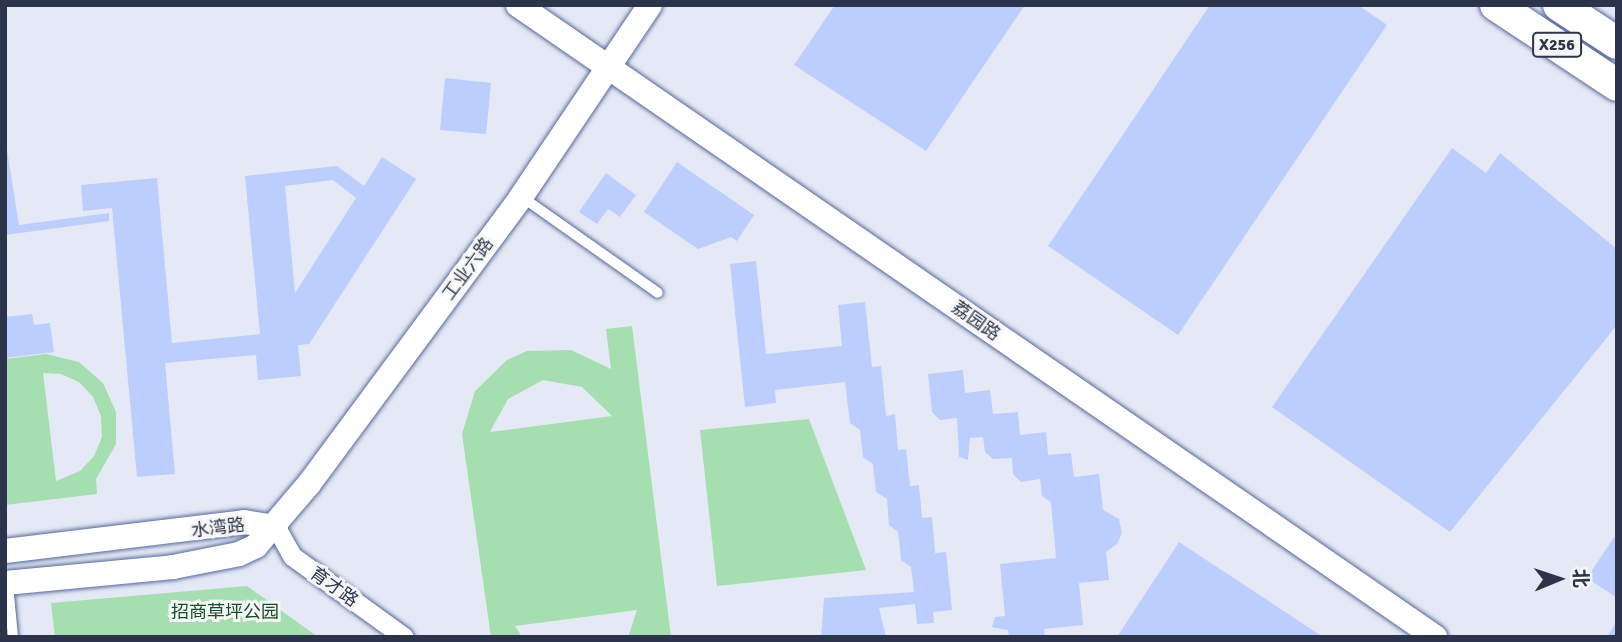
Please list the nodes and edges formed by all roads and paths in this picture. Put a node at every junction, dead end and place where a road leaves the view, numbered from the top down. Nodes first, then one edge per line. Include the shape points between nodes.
1 (518, 5) edge
2 (650, 5) edge
3 (1496, 5) edge
4 (1559, 5) edge
5 (1617, 43) edge
6 (608, 68) junction
7 (1617, 85) edge
8 (521, 197) junction
9 (658, 293) dead end
10 (276, 527) junction
11 (5, 551) edge
12 (7, 583) edge
13 (13, 637) edge
14 (404, 637) edge
15 (1435, 637) edge

1 - 6 street, 荔园路
2 - 6 street, 工业六路
3 - 7 main road, X256
4 - 5 main road, X256
6 - 8 street, 工业六路
6 - 15 street, 荔园路
8 - 9 lane
8 - 10 street, 工业六路
10 - 11 street, 水湾路 via 244,522
10 - 12 street, 水湾路 via 256,546 219,559
10 - 14 street, 育才路 via 292,556
12 - 13 lane

